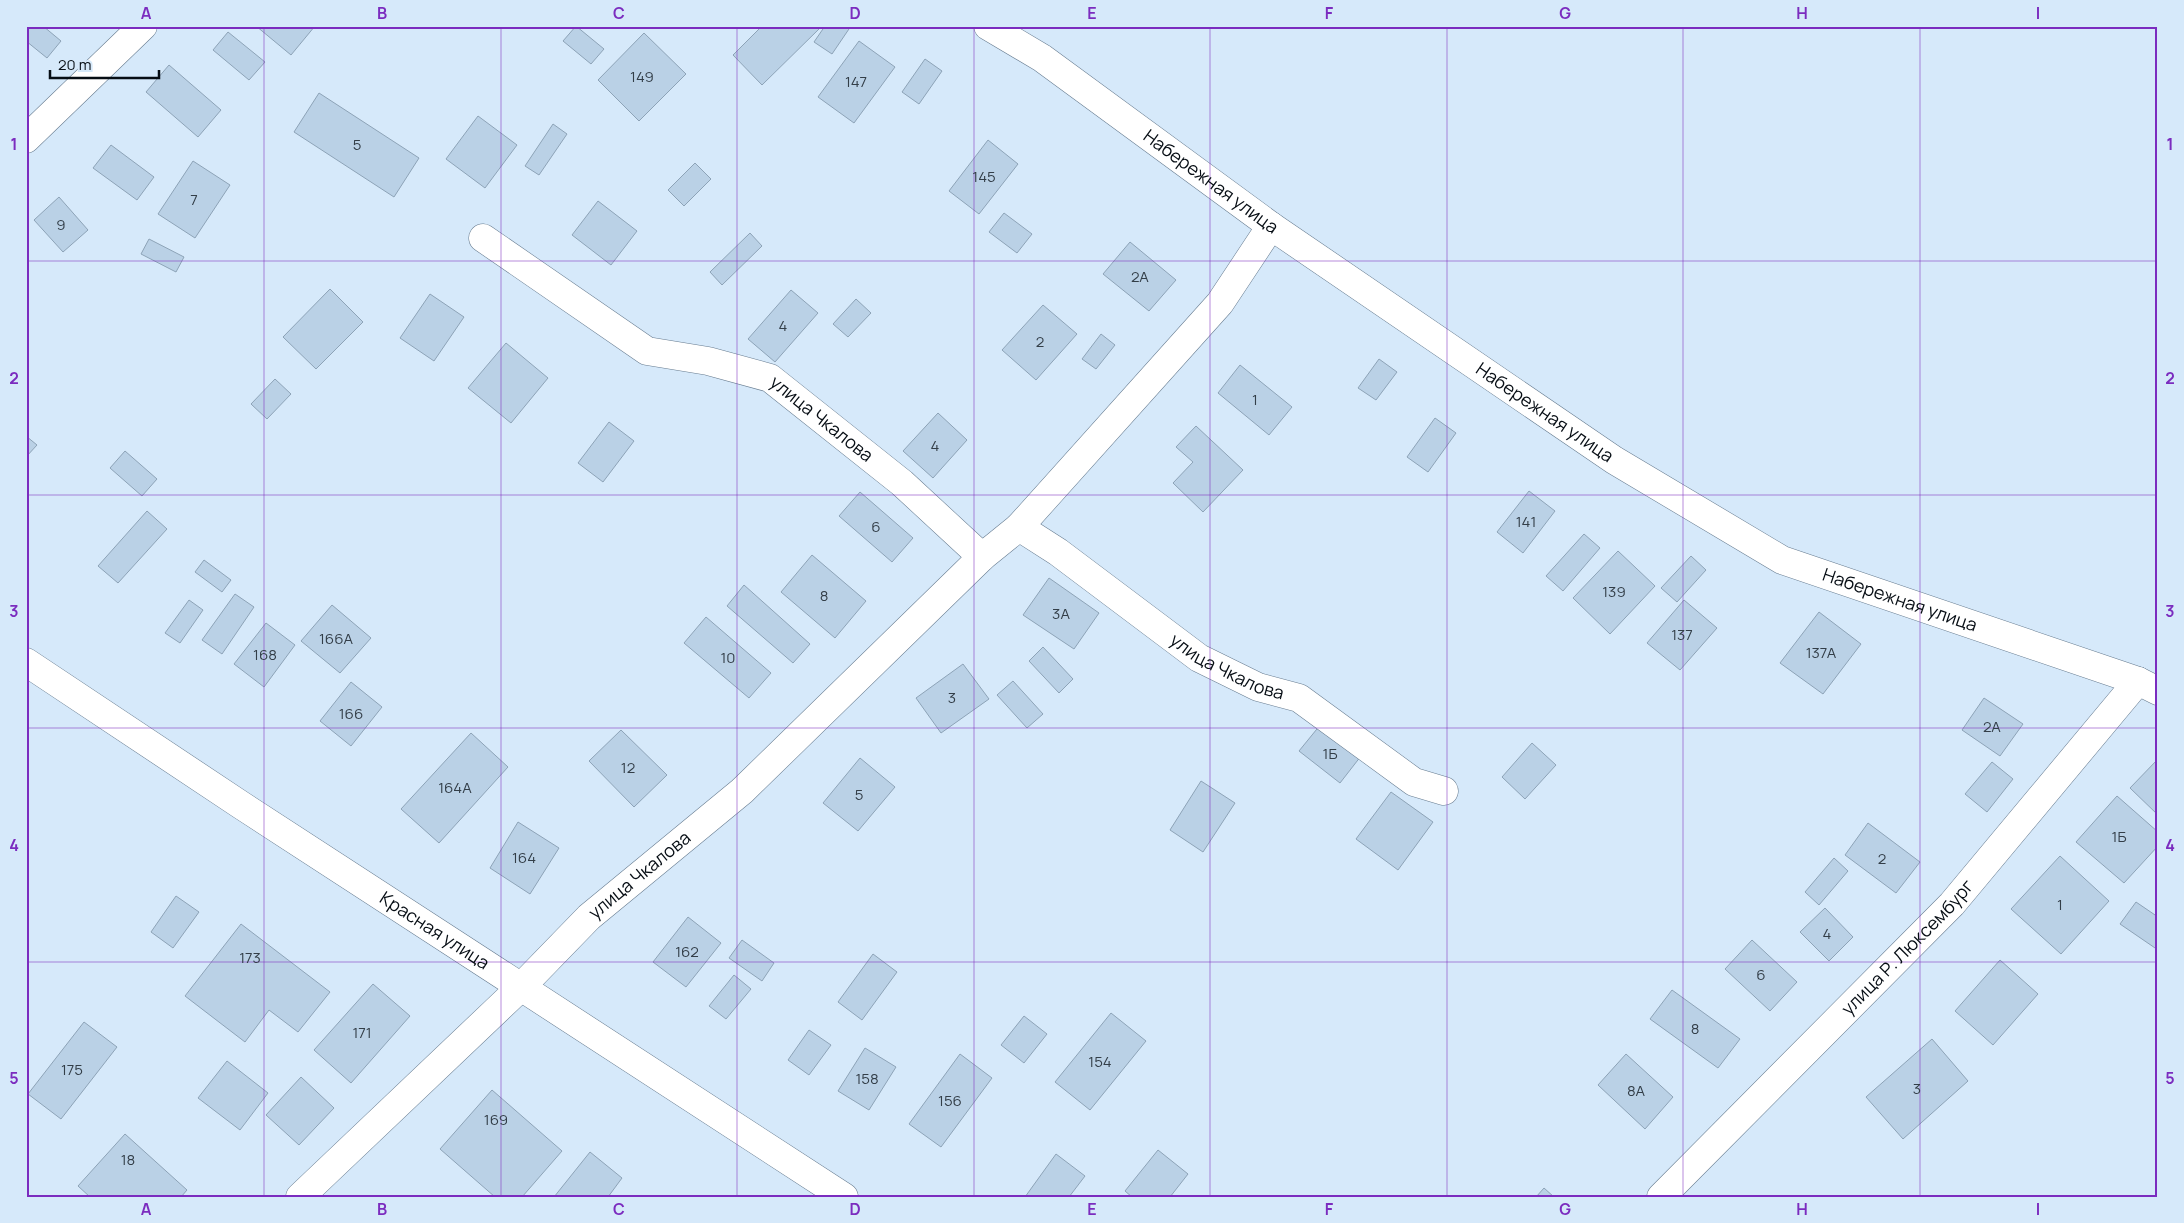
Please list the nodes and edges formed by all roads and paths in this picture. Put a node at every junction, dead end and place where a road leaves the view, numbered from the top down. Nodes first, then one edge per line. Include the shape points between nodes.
1 (143, 26) edge
2 (988, 26) edge
3 (26, 139) edge
4 (1271, 226) junction
5 (483, 238) dead end
6 (1019, 528) junction
7 (982, 557) junction
8 (26, 662) edge
9 (2148, 686) edge
10 (1444, 791) dead end
11 (522, 986) junction
12 (300, 1197) edge
13 (844, 1197) edge
14 (1660, 1197) edge

1 - 3 street
2 - 4 street, Набережная улица via 1042,58
4 - 6 street, улица Чкалова via 1220,303
4 - 9 street, Набережная улица via 1614,460 1782,560
5 - 7 street, улица Чкалова via 647,351 708,361 770,378 902,483
6 - 7 street, улица Чкалова
6 - 10 street, улица Чкалова via 1058,552 1199,658 1258,688 1299,698 1414,782
7 - 11 street, улица Чкалова via 742,791 589,917
8 - 11 street, Красная улица
9 - 14 street, улица Р. Люксембург via 1952,904
11 - 12 street, улица Чкалова
11 - 13 street, Красная улица

